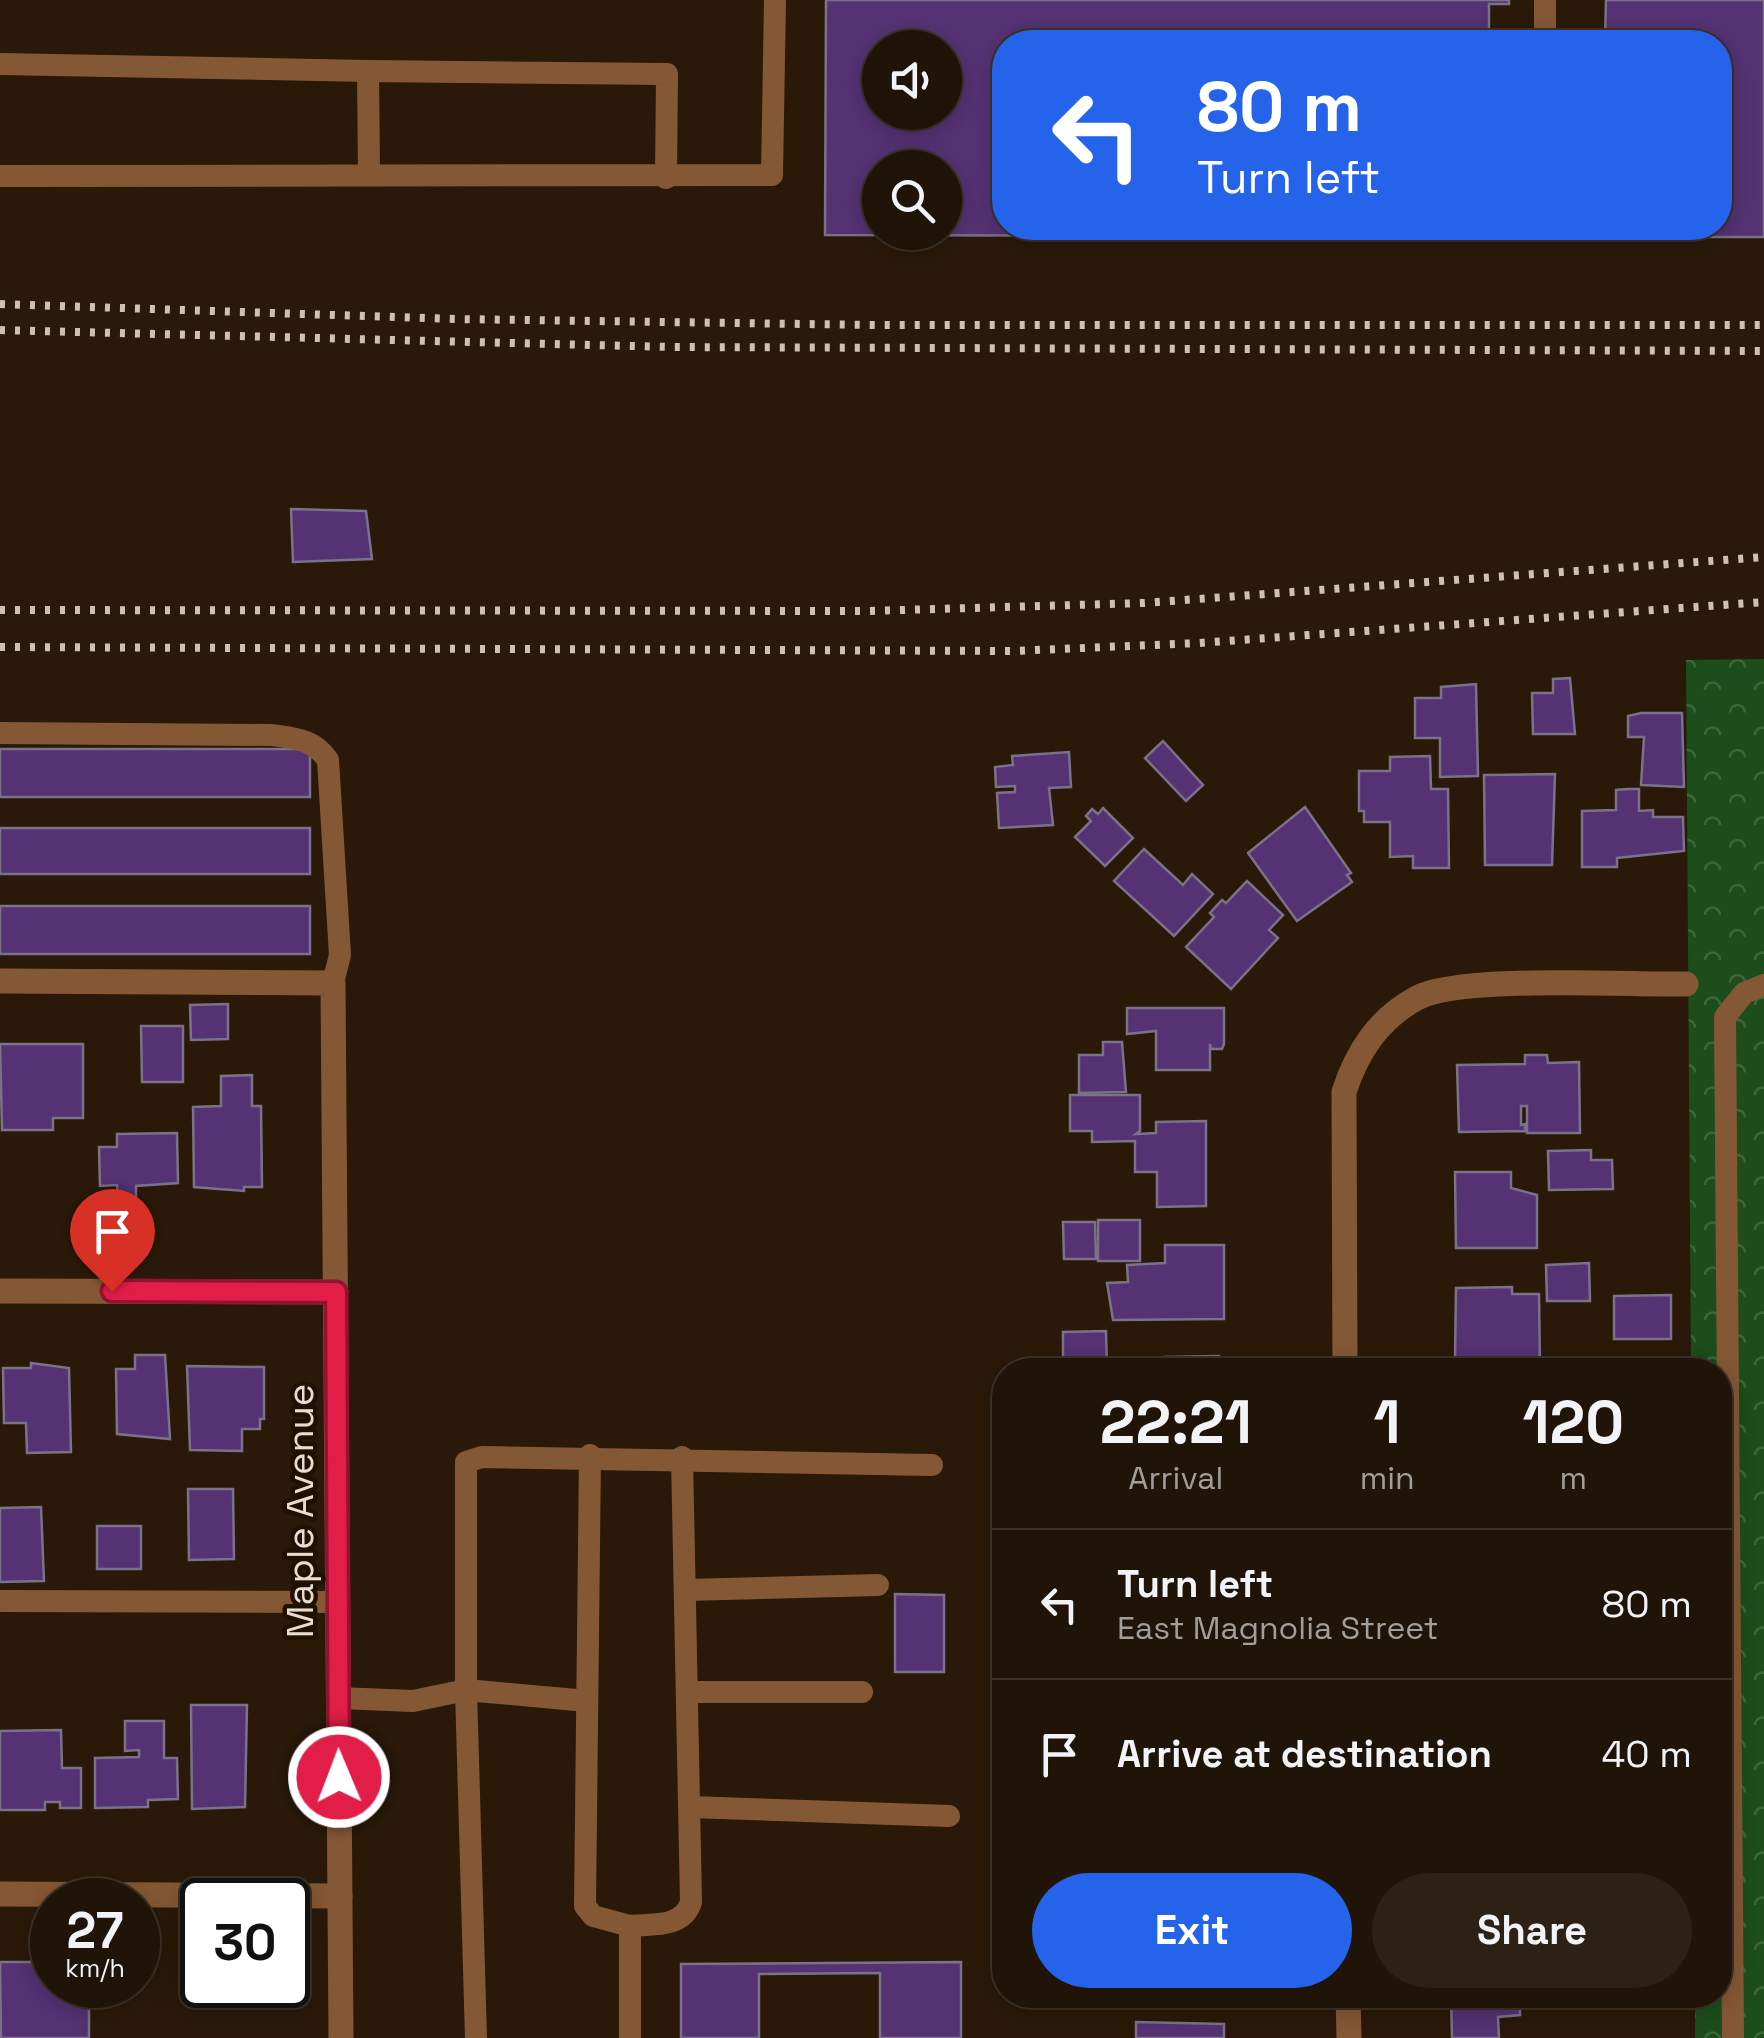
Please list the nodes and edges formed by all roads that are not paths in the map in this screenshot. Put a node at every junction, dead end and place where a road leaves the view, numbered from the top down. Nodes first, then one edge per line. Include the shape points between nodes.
1 (774, 0) edge
2 (1545, 0) edge
3 (1545, 30) edge
4 (0, 64) edge
5 (368, 71) junction
6 (369, 174) junction
7 (0, 176) edge
8 (666, 178) junction
9 (0, 733) edge
10 (0, 981) edge
11 (333, 983) junction
12 (1686, 984) dead end
13 (1764, 985) edge
14 (0, 1291) edge
15 (336, 1292) junction
16 (1345, 1358) edge
17 (1728, 1358) edge
18 (590, 1455) junction
19 (682, 1458) junction
20 (932, 1465) dead end
21 (878, 1585) dead end
22 (685, 1590) junction
23 (0, 1601) edge
24 (338, 1602) junction
25 (466, 1690) junction
26 (687, 1692) junction
27 (862, 1692) dead end
28 (338, 1698) junction
29 (587, 1700) junction
30 (690, 1807) junction
31 (949, 1816) dead end
32 (0, 1894) edge
33 (340, 1896) junction
34 (1732, 1910) edge
35 (630, 1926) junction
36 (1348, 2008) edge
37 (341, 2038) edge
38 (476, 2038) edge
39 (630, 2038) edge
40 (1349, 2038) edge
41 (1733, 2038) edge

1 - 8 lane via 772,176
2 - 3 lane
4 - 5 lane
5 - 6 lane
5 - 8 lane via 667,74
6 - 7 lane
6 - 8 lane
9 - 11 lane via 272,735 318,747 328,760 340,954
10 - 11 street
11 - 15 street, Maple Avenue
12 - 16 street via 1462,986 1419,997 1357,1052 1344,1092
13 - 17 lane via 1744,993 1725,1017
14 - 15 street
15 - 24 street, Maple Avenue
18 - 19 lane
18 - 25 lane via 466,1462
18 - 29 lane
19 - 20 lane
19 - 22 lane
21 - 22 lane
22 - 26 lane
23 - 24 lane
24 - 28 street, Maple Avenue
25 - 28 lane via 413,1700
25 - 29 lane
25 - 38 lane
26 - 27 lane
26 - 30 lane
28 - 33 street, Maple Avenue
29 - 35 lane via 585,1906 593,1916
30 - 31 lane
30 - 35 lane via 687,1913 674,1922
32 - 33 street
33 - 37 street, Maple Avenue
34 - 41 lane
35 - 39 lane
36 - 40 street

